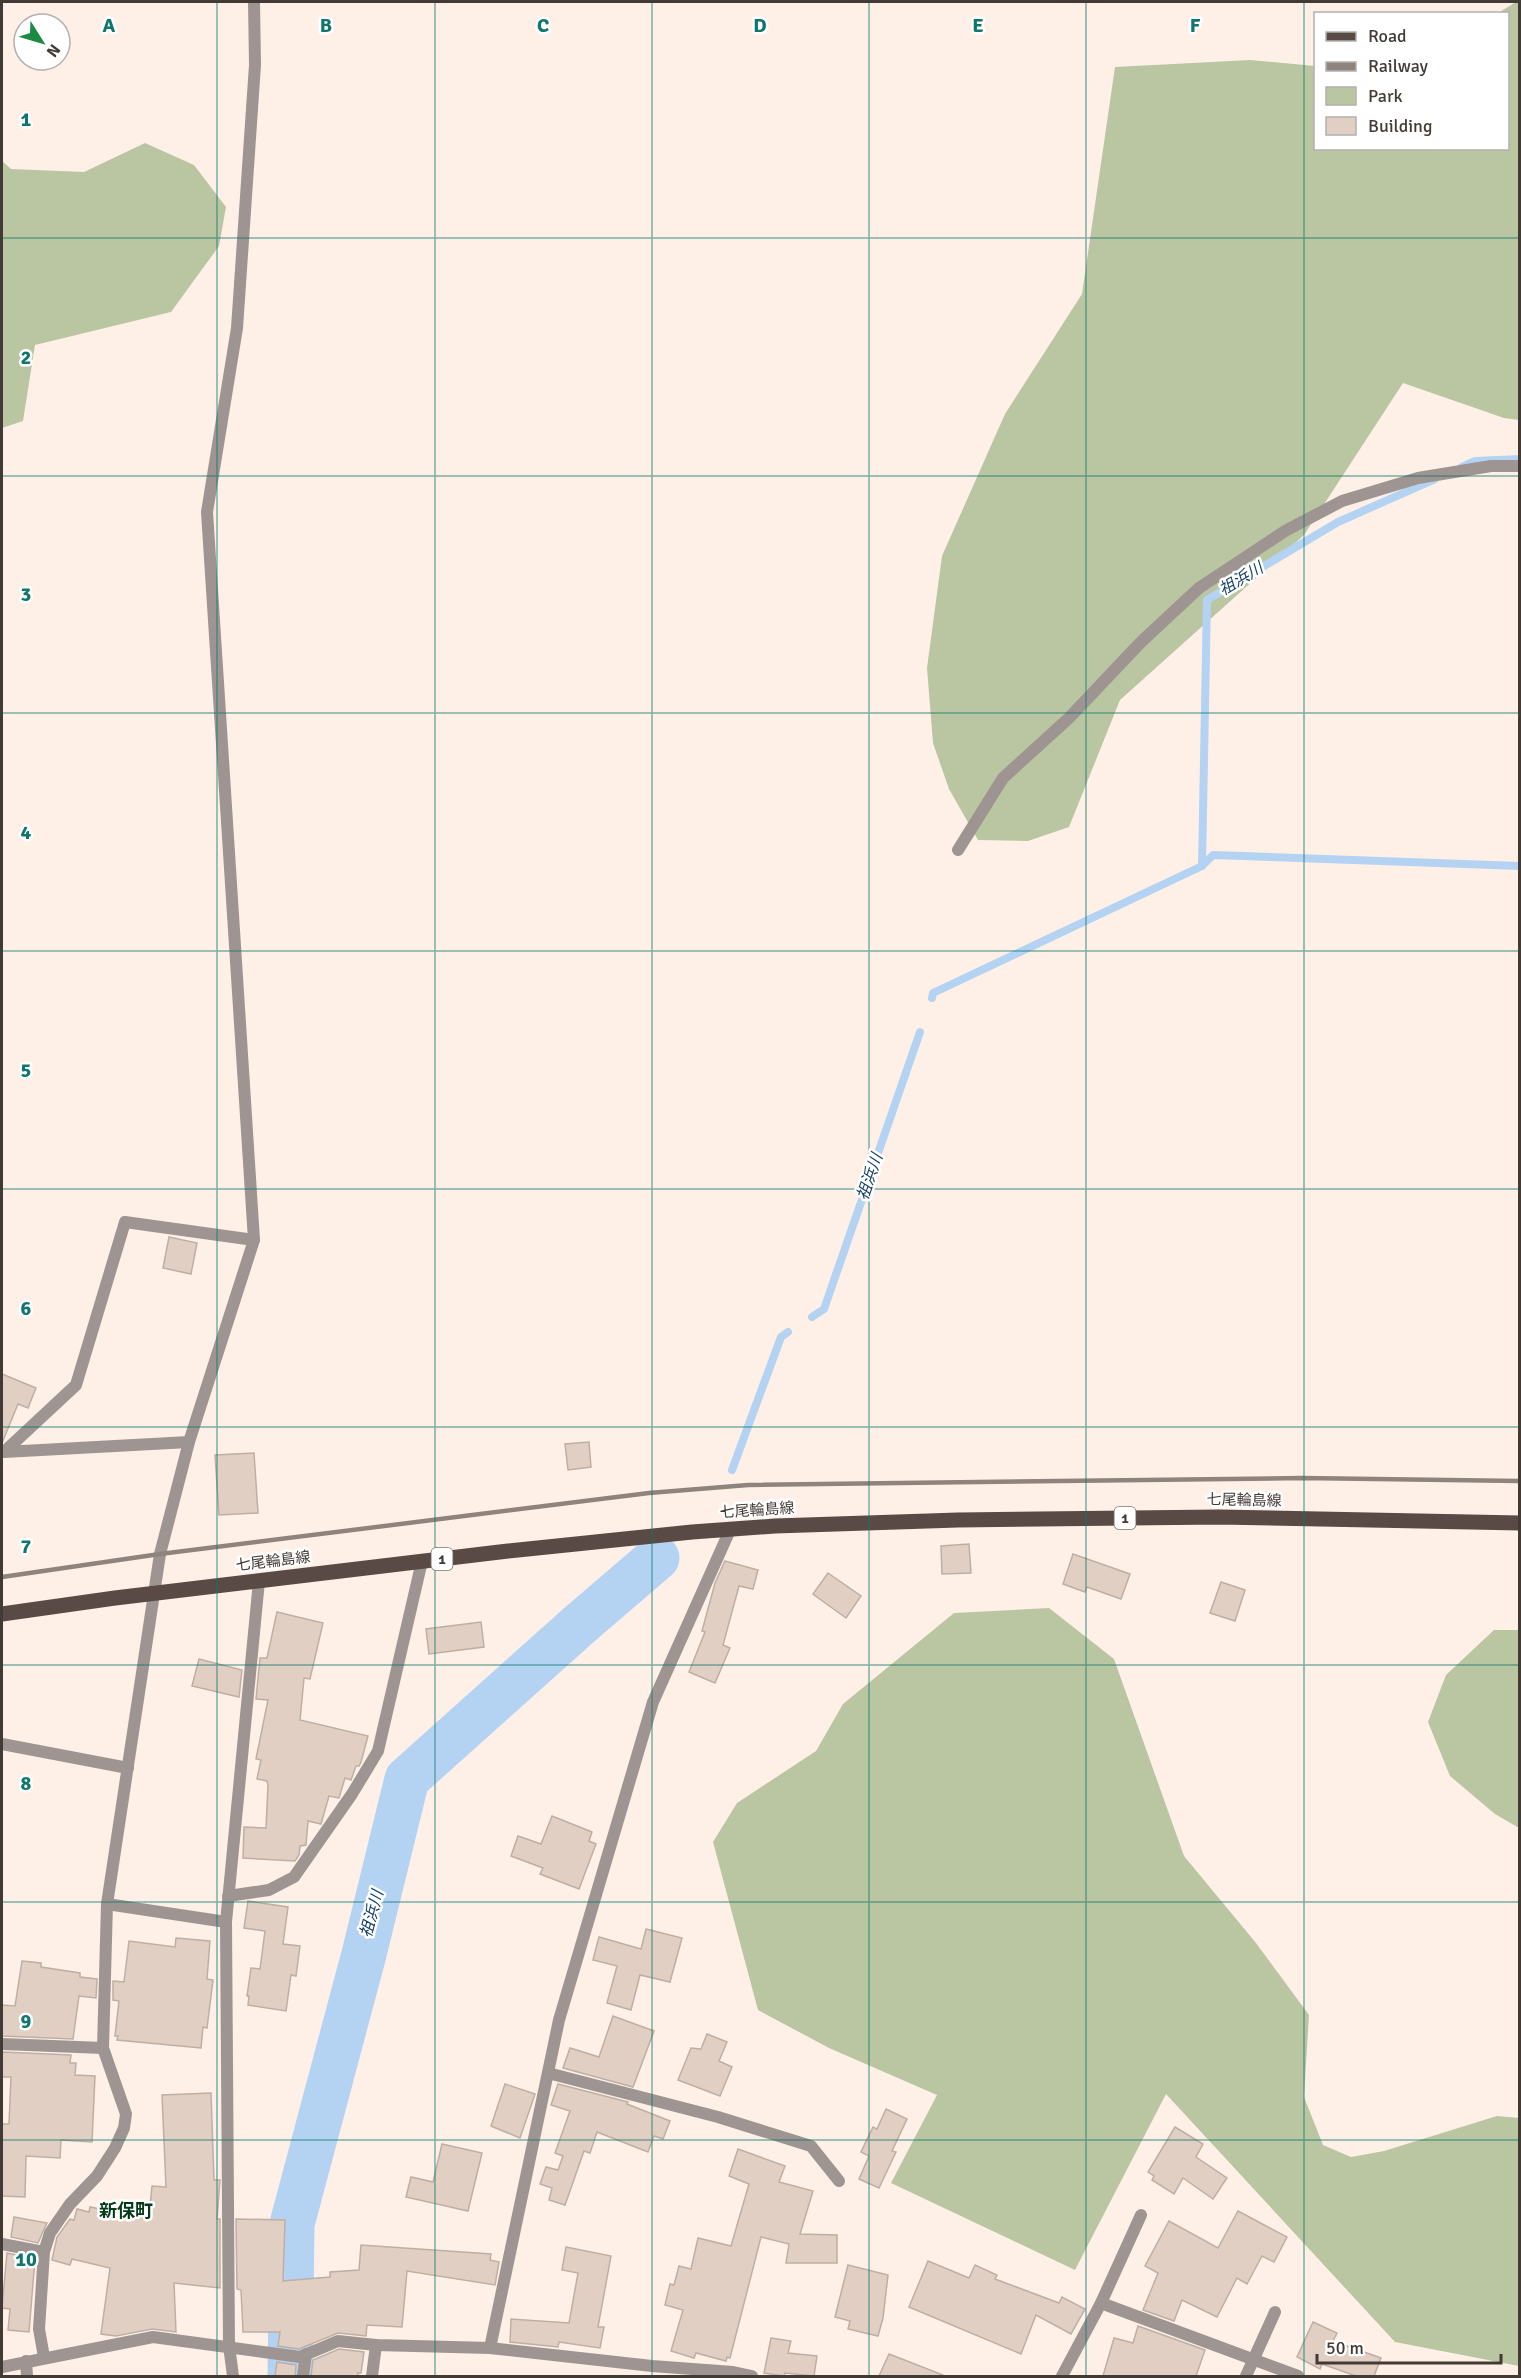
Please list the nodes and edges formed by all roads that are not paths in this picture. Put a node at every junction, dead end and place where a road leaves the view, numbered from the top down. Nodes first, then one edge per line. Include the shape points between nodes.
1 (254, 2) edge
2 (1520, 466) edge
3 (958, 850) dead end
4 (254, 1240) junction
5 (189, 1442) junction
6 (3, 1453) edge
7 (1520, 1523) edge
8 (730, 1530) junction
9 (422, 1561) junction
10 (259, 1581) junction
11 (154, 1593) junction
12 (2, 1614) edge
13 (2, 1744) edge
14 (128, 1768) junction
15 (228, 1896) junction
16 (107, 1904) junction
17 (226, 1922) junction
18 (2, 2044) edge
19 (103, 2048) junction
20 (548, 2073) junction
21 (838, 2181) dead end
22 (1141, 2215) dead end
23 (2, 2244) edge
24 (44, 2252) junction
25 (1101, 2303) junction
26 (1275, 2312) dead end
27 (376, 2344) junction
28 (229, 2346) junction
29 (490, 2348) junction
30 (303, 2355) junction
31 (44, 2357) junction
32 (1252, 2360) junction
33 (26, 2361) junction
34 (2, 2367) edge
35 (27, 2376) edge
36 (232, 2376) edge
37 (303, 2376) edge
38 (372, 2376) edge
39 (752, 2376) edge
40 (1062, 2376) edge
41 (1246, 2376) edge
42 (1298, 2376) edge

1 - 4 street via 255,65 237,328 207,512
2 - 3 street via 1491,466 1418,478 1342,501 1285,531 1199,588 1003,778
4 - 5 street
4 - 6 street via 125,1222 76,1385
5 - 6 street
5 - 11 street
7 - 8 main road, 七尾輪島線 / 1 via 1219,1517 946,1520
8 - 9 main road, 七尾輪島線 / 1
8 - 20 street via 653,1702 559,2020
9 - 10 main road, 七尾輪島線 / 1
9 - 15 street via 378,1751 294,1877 269,1890
10 - 11 main road, 七尾輪島線 / 1
10 - 15 street
11 - 12 main road, 七尾輪島線 / 1
11 - 14 street
13 - 14 street
14 - 16 street
15 - 17 street
16 - 17 street
16 - 19 street
17 - 28 street
18 - 19 street
19 - 24 street via 126,2114 124,2127 97,2176 70,2204 50,2233
20 - 21 street via 811,2145
20 - 29 street
22 - 25 street
23 - 24 street
24 - 31 street via 39,2329
25 - 32 street
25 - 40 street
26 - 32 street
27 - 29 street
27 - 30 street via 338,2341
27 - 38 street
28 - 30 street
28 - 31 street via 153,2337
28 - 36 street
29 - 39 street
30 - 37 street
31 - 33 street
32 - 41 street
32 - 42 street
33 - 34 street
33 - 35 street

